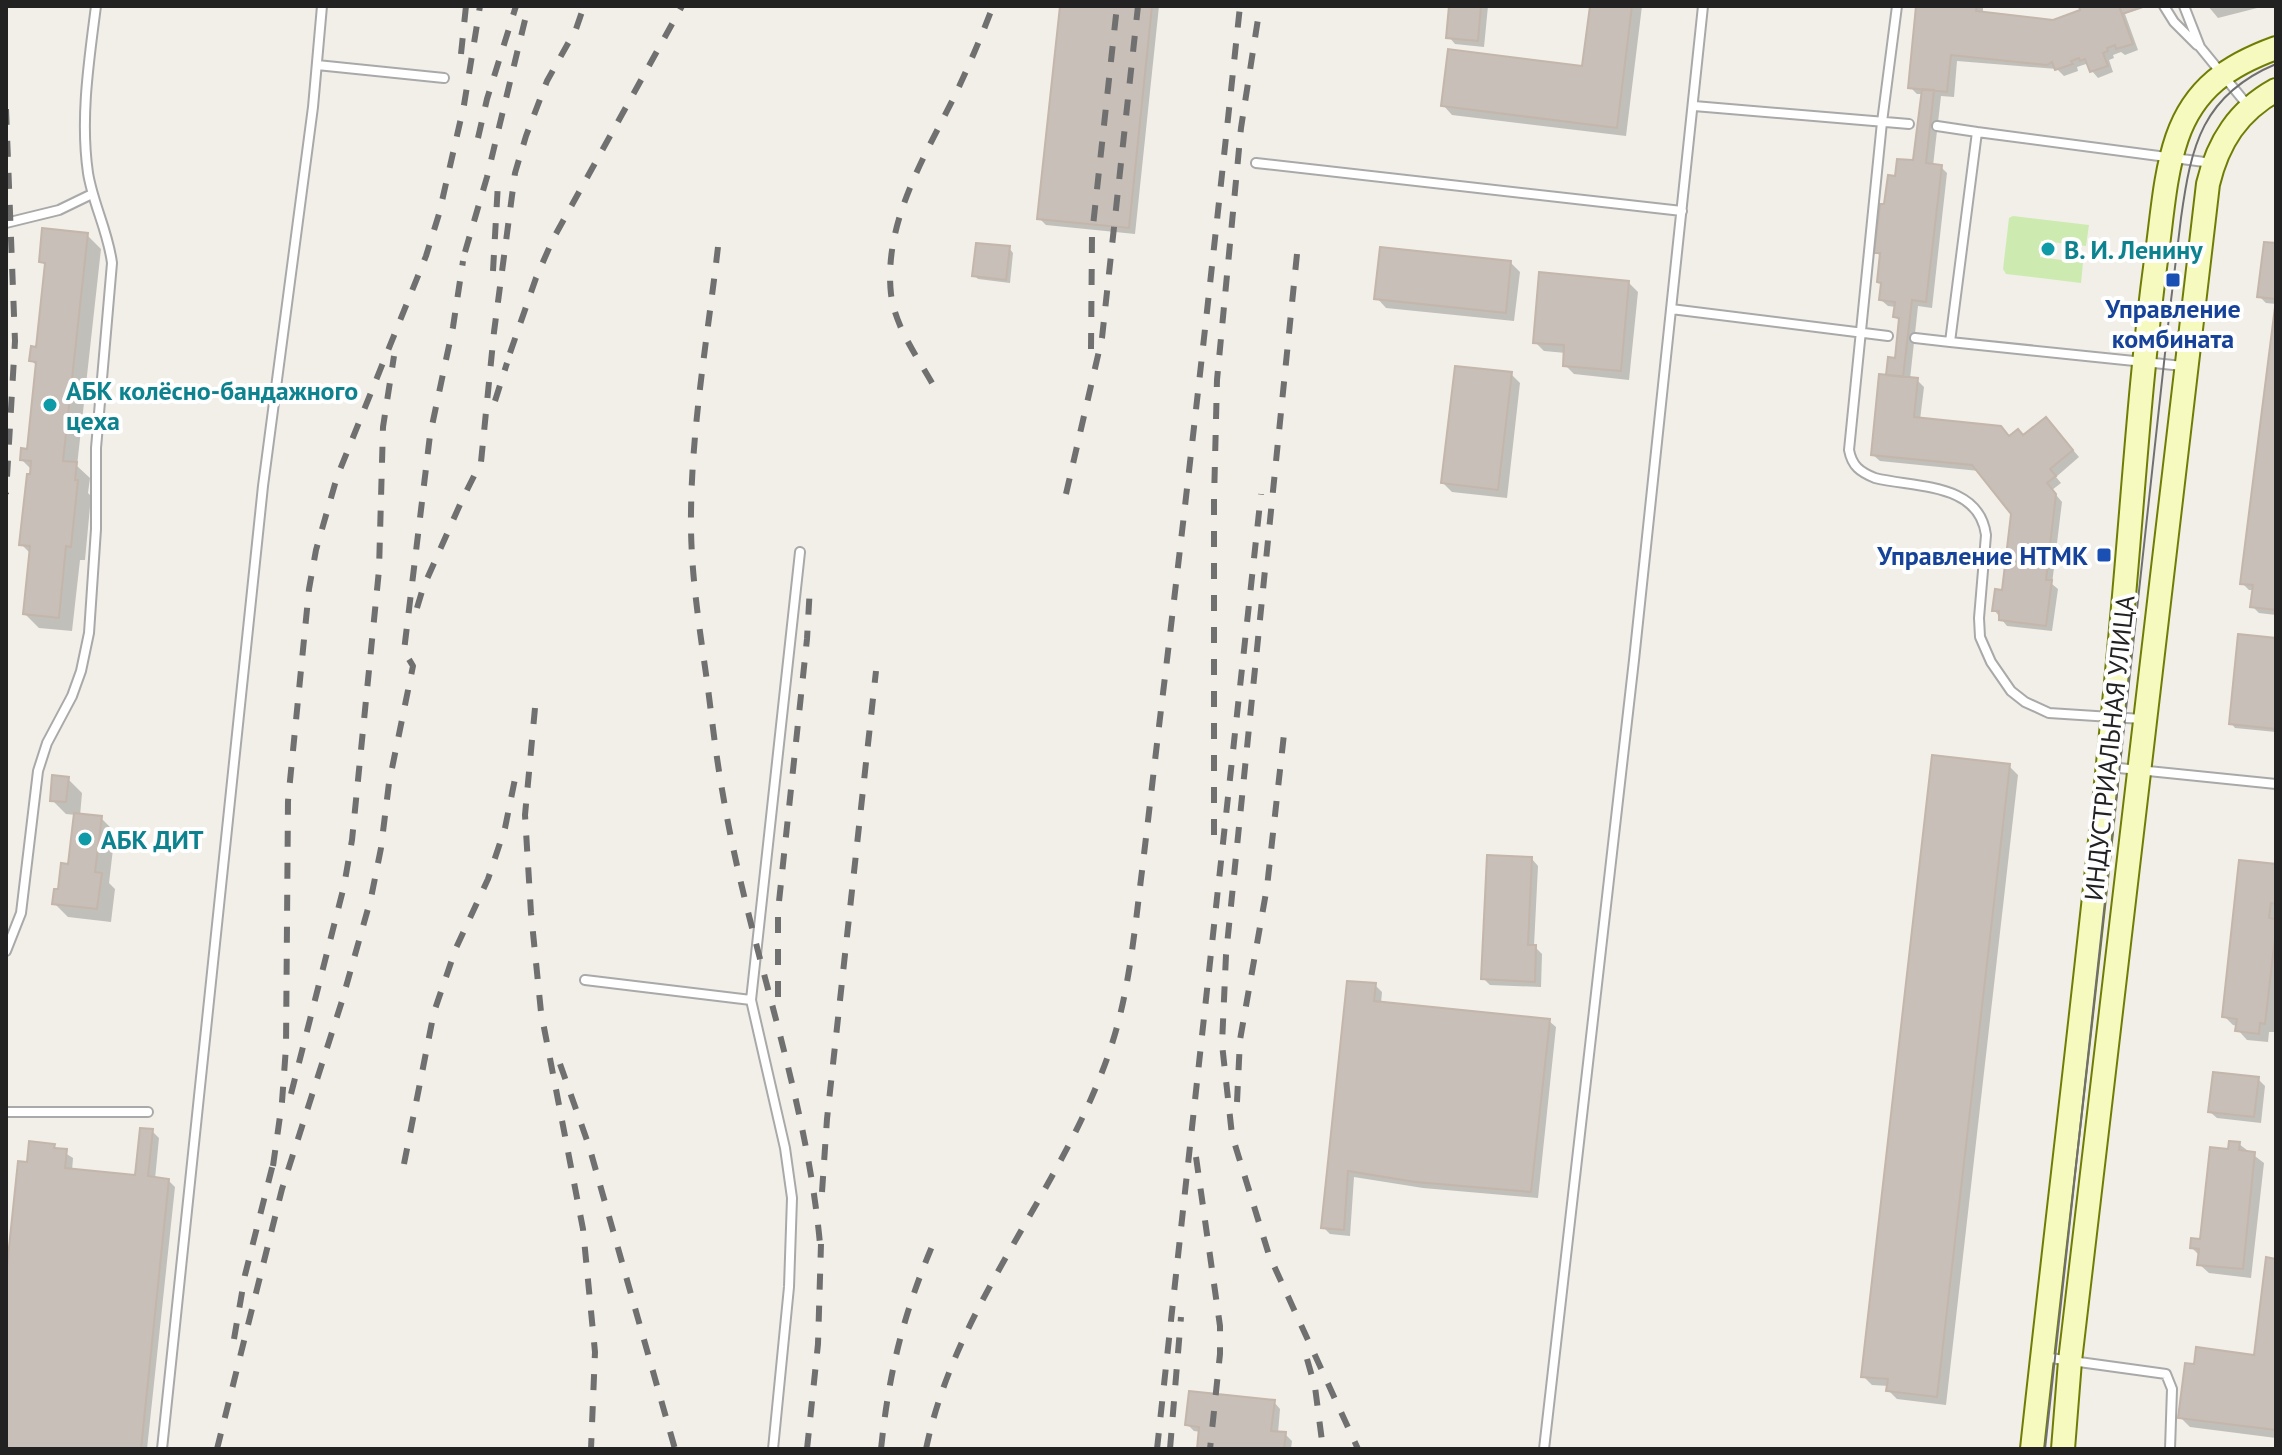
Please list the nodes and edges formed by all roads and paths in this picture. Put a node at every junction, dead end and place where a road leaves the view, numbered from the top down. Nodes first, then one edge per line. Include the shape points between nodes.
1 (96, 6) edge
2 (322, 6) edge
3 (1703, 6) edge
4 (1897, 6) edge
5 (2164, 6) edge
6 (2184, 6) edge
7 (2200, 47) junction
8 (2276, 48) edge
9 (317, 65) junction
10 (2221, 73) junction
11 (444, 78) dead end
12 (2276, 90) edge
13 (1694, 106) junction
14 (2249, 107) junction
15 (1882, 122) junction
16 (1909, 124) dead end
17 (1937, 126) dead end
18 (1977, 132) junction
19 (2171, 158) junction
20 (1256, 163) dead end
21 (2213, 163) junction
22 (92, 194) junction
23 (1682, 211) junction
24 (6, 223) edge
25 (1671, 309) junction
26 (1862, 333) junction
27 (1888, 336) dead end
28 (1915, 338) dead end
29 (1950, 342) junction
30 (2145, 362) junction
31 (2186, 367) junction
32 (800, 552) dead end
33 (2113, 716) junction
34 (2146, 719) junction
35 (2108, 767) junction
36 (2140, 770) junction
37 (2276, 784) edge
38 (6, 951) edge
39 (585, 980) dead end
40 (751, 1000) junction
41 (6, 1112) edge
42 (148, 1112) dead end
43 (2042, 1357) junction
44 (2070, 1361) junction
45 (162, 1449) edge
46 (773, 1449) edge
47 (1544, 1449) edge
48 (2032, 1449) edge
49 (2063, 1449) edge
50 (2170, 1449) edge

1 - 22 lane via 85,140
2 - 9 lane
3 - 13 lane
4 - 15 lane
5 - 7 lane
6 - 7 lane
7 - 10 lane
8 - 10 main road, ИНДУСТРИАЛЬНАЯ УЛИЦА
9 - 11 lane
9 - 45 lane via 262,498
10 - 14 lane
10 - 19 main road, ИНДУСТРИАЛЬНАЯ УЛИЦА via 2195,101
12 - 14 main road, ИНДУСТРИАЛЬНАЯ УЛИЦА
13 - 15 lane
13 - 23 lane
14 - 21 main road, ИНДУСТРИАЛЬНАЯ УЛИЦА via 2225,136
15 - 16 lane
15 - 26 lane
17 - 18 lane
18 - 19 lane
18 - 29 lane
19 - 21 lane
19 - 30 main road, ИНДУСТРИАЛЬНАЯ УЛИЦА
20 - 23 lane
21 - 31 main road, ИНДУСТРИАЛЬНАЯ УЛИЦА
22 - 24 lane via 59,210
22 - 38 lane via 112,263 96,448 89,633 72,696 42,756 21,913
23 - 25 lane
25 - 26 lane
25 - 47 lane
26 - 27 lane
26 - 33 lane via 1851,462 1875,478 1956,493 1970,502 1986,535 1980,637 1999,675 2038,710
28 - 29 lane
29 - 30 lane
30 - 31 lane
30 - 33 main road, ИНДУСТРИАЛЬНАЯ УЛИЦА
31 - 34 main road, ИНДУСТРИАЛЬНАЯ УЛИЦА
32 - 40 lane
33 - 34 lane
33 - 35 main road, ИНДУСТРИАЛЬНАЯ УЛИЦА
34 - 36 main road, ИНДУСТРИАЛЬНАЯ УЛИЦА
35 - 36 lane
35 - 43 main road, ИНДУСТРИАЛЬНАЯ УЛИЦА
36 - 37 lane
36 - 44 main road, ИНДУСТРИАЛЬНАЯ УЛИЦА
39 - 40 lane
40 - 46 lane via 792,1198
41 - 42 lane
43 - 44 lane
43 - 48 main road, ИНДУСТРИАЛЬНАЯ УЛИЦА
44 - 49 main road, ИНДУСТРИАЛЬНАЯ УЛИЦА
44 - 50 lane via 2166,1374 2172,1389

